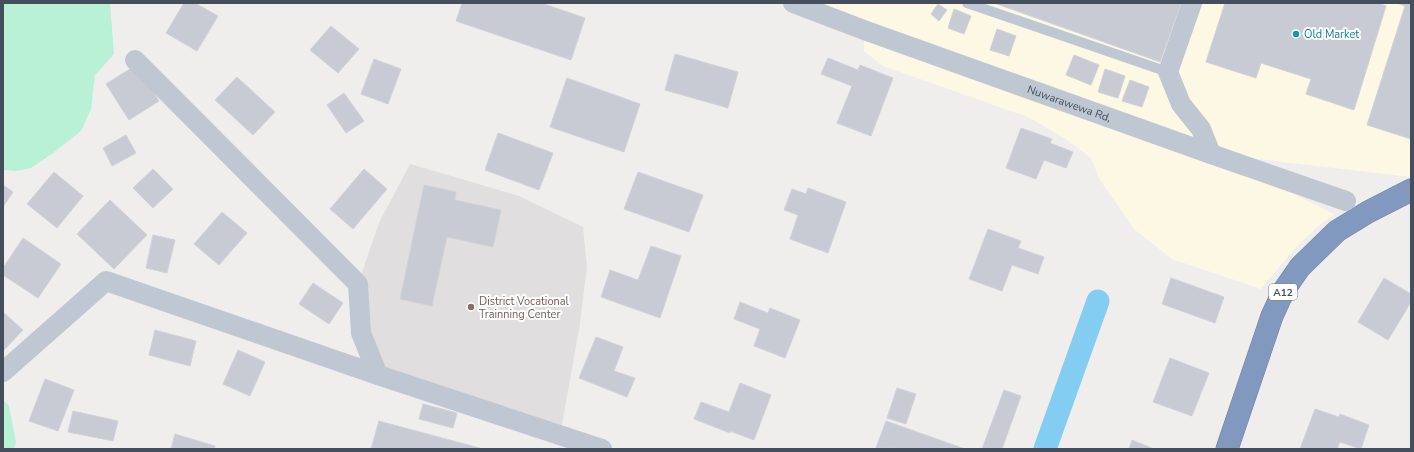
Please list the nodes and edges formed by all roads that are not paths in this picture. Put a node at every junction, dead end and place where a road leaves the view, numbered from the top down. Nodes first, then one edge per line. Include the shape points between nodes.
1 (793, 3) edge
2 (967, 3) edge
3 (1192, 3) edge
4 (135, 60) dead end
5 (1168, 72) junction
6 (1211, 154) junction
7 (1411, 190) edge
8 (1346, 201) dead end
9 (3, 372) edge
10 (378, 375) junction
11 (602, 449) edge
12 (1227, 449) edge

1 - 6 street, Nuwarawewa Rd,
2 - 5 lane
3 - 5 street
4 - 10 street via 358,284 361,333
5 - 6 street via 1181,104 1201,129
6 - 8 street, Nuwarawewa Rd,
7 - 12 highway, A12 via 1337,231 1300,267 1284,290 1272,316
9 - 10 street via 106,281
10 - 11 street

